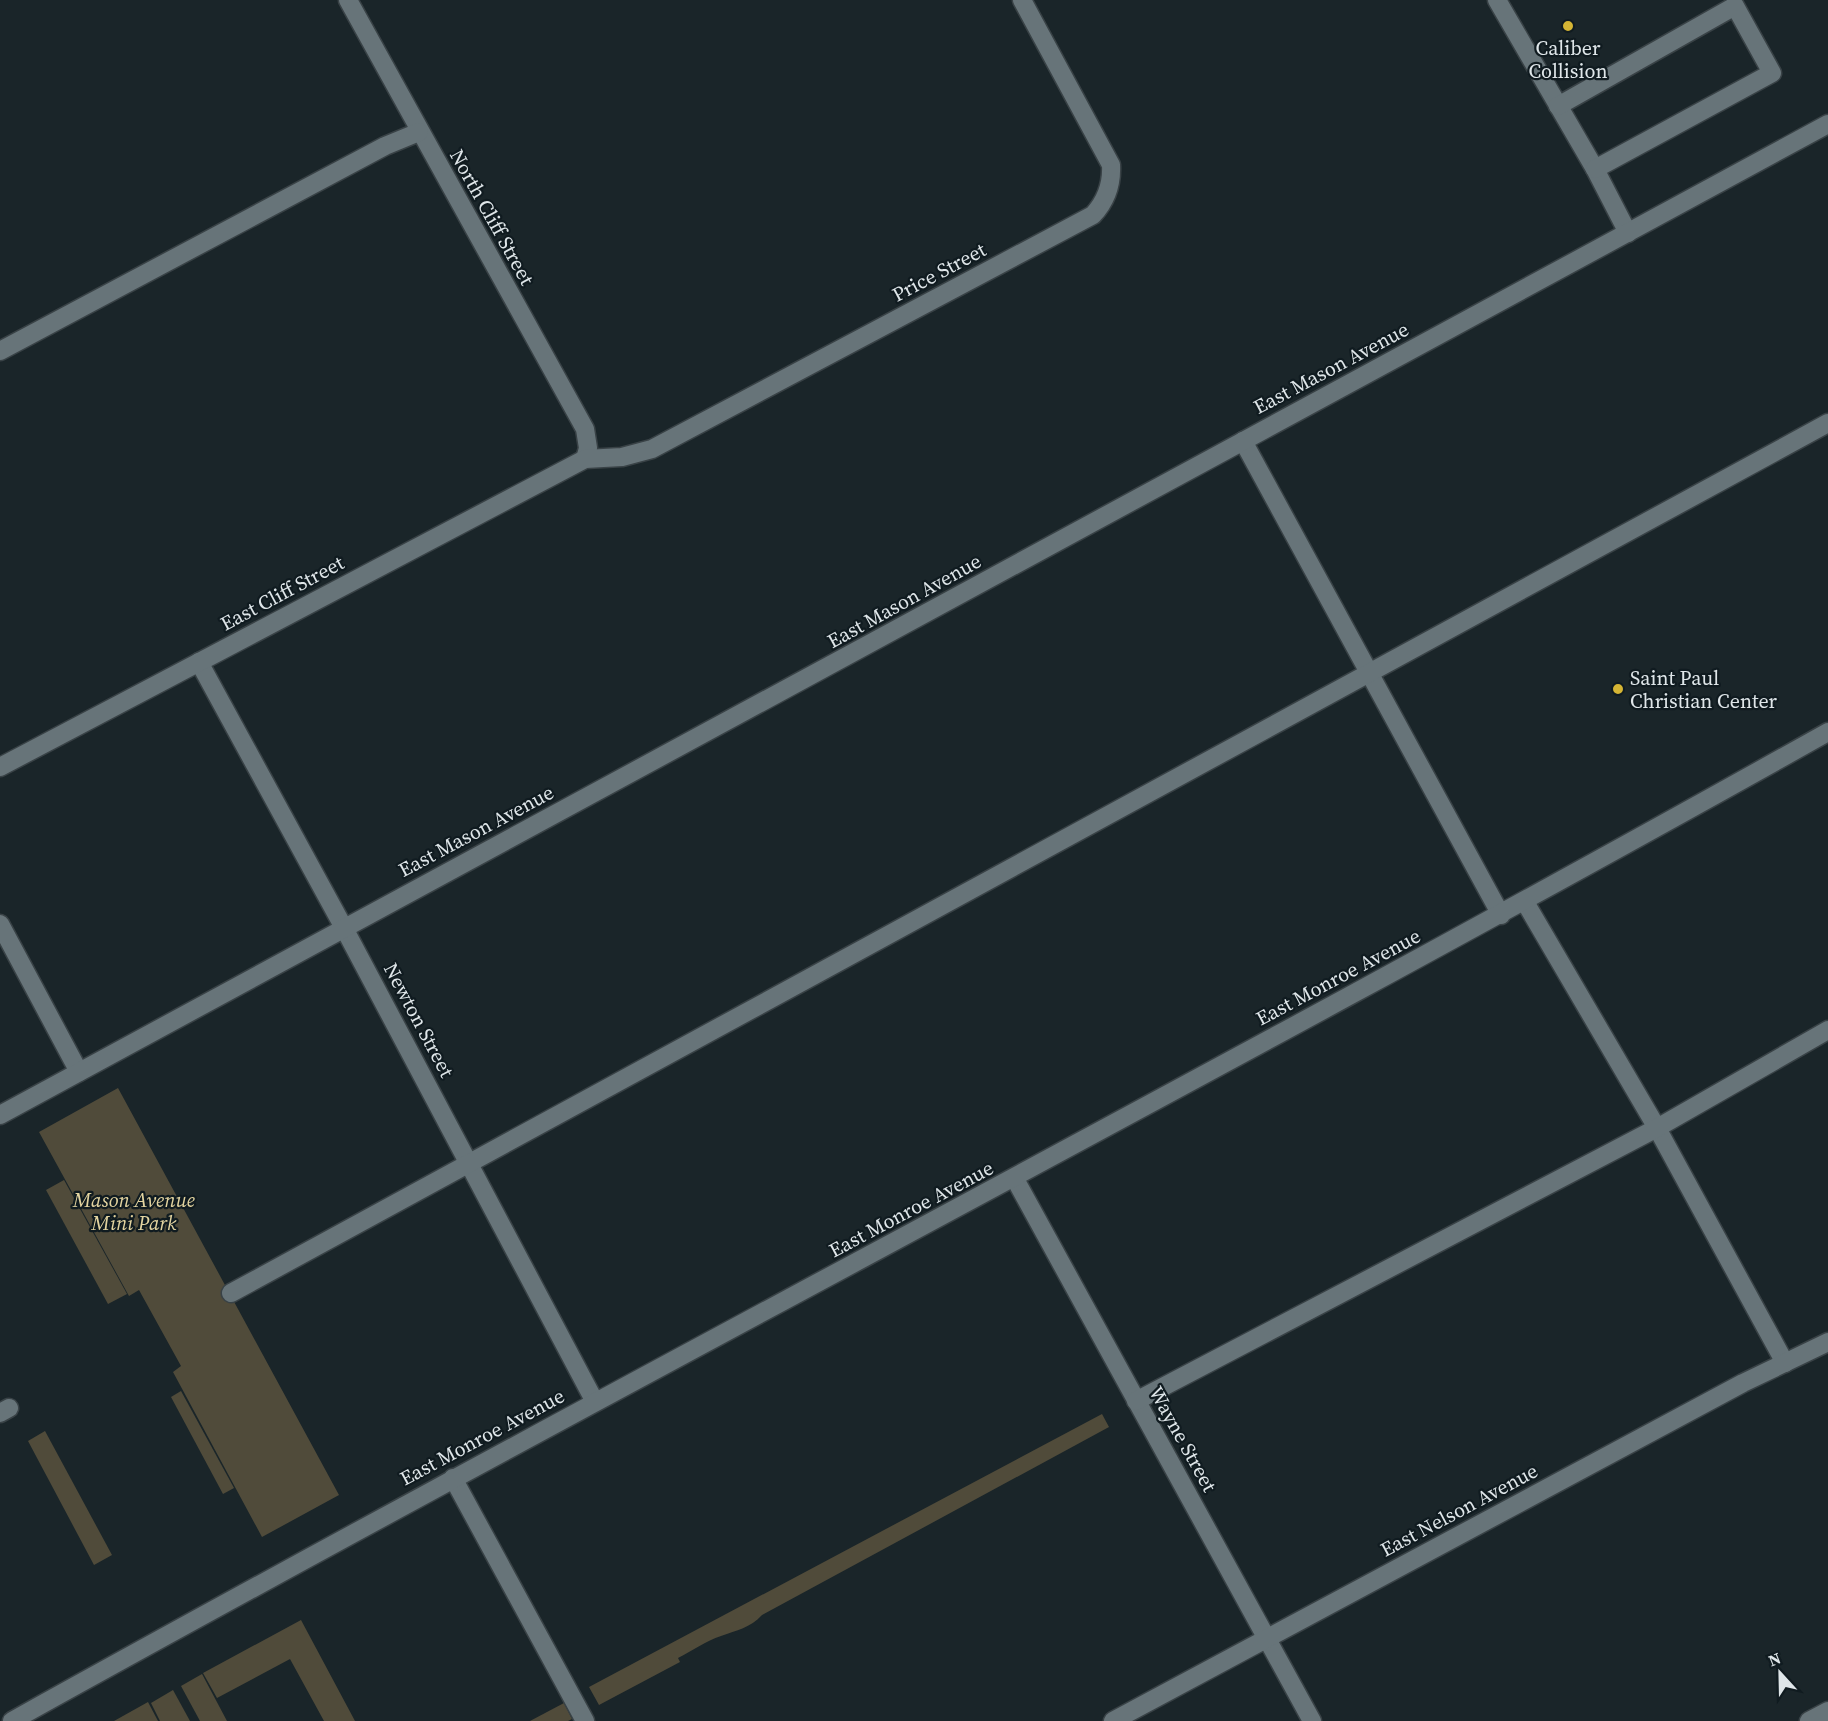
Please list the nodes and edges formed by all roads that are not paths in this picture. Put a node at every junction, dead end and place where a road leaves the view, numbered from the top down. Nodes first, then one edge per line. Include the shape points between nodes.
1 (348, 0) edge
2 (1022, 0) edge
3 (1497, 0) edge
4 (1558, 106) junction
5 (1828, 124) edge
6 (419, 132) junction
7 (1595, 169) junction
8 (1628, 233) junction
9 (0, 351) edge
10 (1828, 423) edge
11 (1243, 441) junction
12 (585, 459) junction
13 (199, 662) junction
14 (1370, 672) junction
15 (1828, 732) edge
16 (0, 767) edge
17 (1525, 902) junction
18 (1501, 915) junction
19 (0, 924) edge
20 (344, 928) junction
21 (1828, 1030) edge
22 (79, 1072) junction
23 (0, 1115) edge
24 (1657, 1128) junction
25 (468, 1162) junction
26 (1015, 1179) junction
27 (231, 1293) dead end
28 (1828, 1342) edge
29 (1785, 1363) junction
30 (1136, 1401) junction
31 (595, 1402) junction
32 (453, 1478) junction
33 (1266, 1638) junction
34 (584, 1708) edge
35 (1828, 1711) edge
36 (12, 1721) edge
37 (1113, 1721) edge
38 (1311, 1721) edge
39 (1809, 1721) edge

1 - 6 street, North Cliff Street
2 - 12 street, Price Street via 1108,156 1112,175 1100,207 1086,219 652,449 622,457
3 - 4 street
4 - 7 street
4 - 7 street via 1735,6 1772,73
5 - 8 street, East Mason Avenue
6 - 9 street via 385,146
6 - 12 street, North Cliff Street via 585,429
7 - 8 street
8 - 11 street, East Mason Avenue
10 - 14 street
11 - 14 street
11 - 20 street, East Mason Avenue
12 - 13 street, East Cliff Street
13 - 16 street, East Cliff Street
13 - 20 street, Newton Street
14 - 18 street
14 - 25 street
15 - 17 street, East Monroe Avenue
17 - 18 street, East Monroe Avenue
17 - 24 street
18 - 26 street, East Monroe Avenue
19 - 22 street
20 - 22 street, East Mason Avenue
20 - 25 street, Newton Street
21 - 24 street
22 - 23 street, East Mason Avenue
24 - 29 street
24 - 30 street
25 - 27 street
25 - 31 street, Newton Street
26 - 30 street, Wayne Street
26 - 31 street, East Monroe Avenue
28 - 29 street, East Nelson Avenue
29 - 33 street, East Nelson Avenue
30 - 33 street, Wayne Street
31 - 32 street, East Monroe Avenue
32 - 34 street
32 - 36 street, East Monroe Avenue
33 - 37 street, East Nelson Avenue
33 - 38 street, Wayne Street
35 - 39 street

